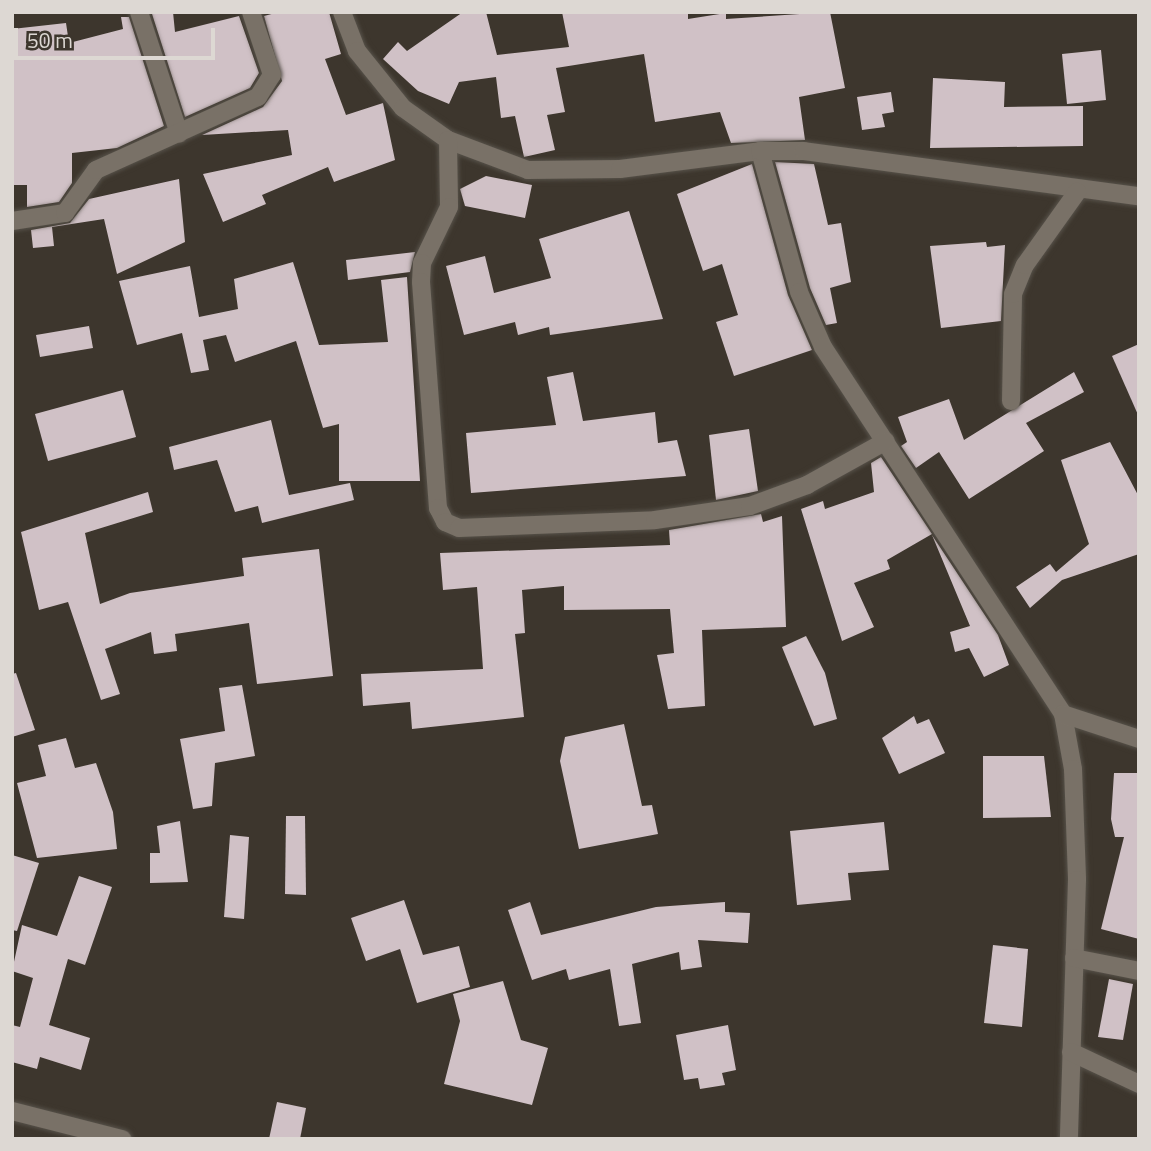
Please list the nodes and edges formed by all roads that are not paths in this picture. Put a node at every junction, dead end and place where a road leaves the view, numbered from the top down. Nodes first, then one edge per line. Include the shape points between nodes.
1 (139, 12) edge
2 (251, 12) edge
3 (342, 12) edge
4 (179, 134) junction
5 (448, 140) junction
6 (760, 151) junction
7 (1077, 192) junction
8 (1139, 196) edge
9 (12, 221) edge
10 (1011, 401) dead end
11 (886, 442) junction
12 (1063, 714) junction
13 (1139, 739) edge
14 (1074, 958) junction
15 (1139, 971) edge
16 (1071, 1052) junction
17 (1139, 1084) edge
18 (12, 1111) edge
19 (122, 1139) edge
20 (1069, 1139) edge

1 - 4 street
2 - 4 street via 272,75 268,88
3 - 5 street via 375,80
4 - 9 street via 96,170 65,213
5 - 6 street via 553,173
5 - 11 street via 449,207 422,263 421,282 438,508 445,522 459,528 655,520 750,506 807,485
6 - 7 street via 804,151
6 - 11 street via 814,330
7 - 8 street
7 - 10 street via 1025,265 1013,294
11 - 12 street
12 - 13 street
12 - 14 street via 1073,769
14 - 15 street
14 - 16 street
16 - 17 street
16 - 20 street
18 - 19 street

